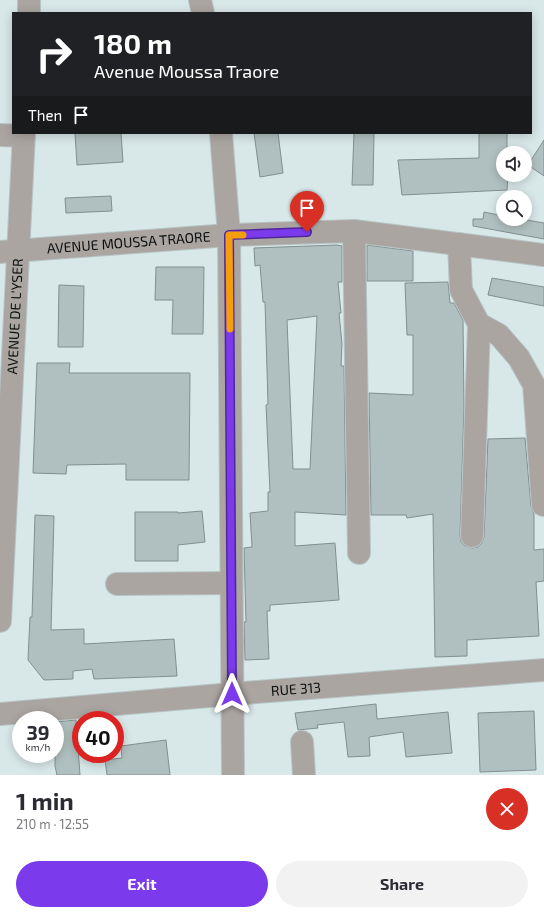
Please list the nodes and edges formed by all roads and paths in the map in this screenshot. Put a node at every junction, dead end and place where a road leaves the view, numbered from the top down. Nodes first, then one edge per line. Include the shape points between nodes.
1 (29, 0) edge
2 (200, 0) edge
3 (29, 12) edge
4 (203, 12) edge
5 (0, 134) edge
6 (221, 134) edge
7 (24, 135) edge
8 (354, 231) junction
9 (229, 235) junction
10 (459, 244) junction
11 (10, 252) edge
12 (544, 255) edge
13 (479, 324) junction
14 (3, 505) edge
15 (543, 505) dead end
16 (472, 536) dead end
17 (359, 553) dead end
18 (231, 583) junction
19 (117, 584) dead end
20 (0, 620) edge
21 (544, 670) edge
22 (232, 694) junction
23 (0, 714) edge
24 (302, 742) dead end
25 (233, 775) edge
26 (304, 775) edge

1 - 3 street
2 - 4 street
5 - 7 street
6 - 9 street
7 - 11 street, AVENUE DE L'YSER
8 - 9 street, AVENUE MOUSSA TRAORE
8 - 10 street, AVENUE MOUSSA TRAORE
8 - 17 street
9 - 11 street, AVENUE MOUSSA TRAORE
9 - 18 street
10 - 12 street, AVENUE MOUSSA TRAORE
10 - 13 street via 461,290
11 - 14 street, AVENUE DE L'YSER
13 - 15 street via 499,335 519,358 534,385
13 - 16 street
14 - 20 street, AVENUE DE L'YSER
18 - 19 street
18 - 22 street
21 - 22 street, RUE 313
22 - 23 street, RUE 313
22 - 25 street
24 - 26 street

